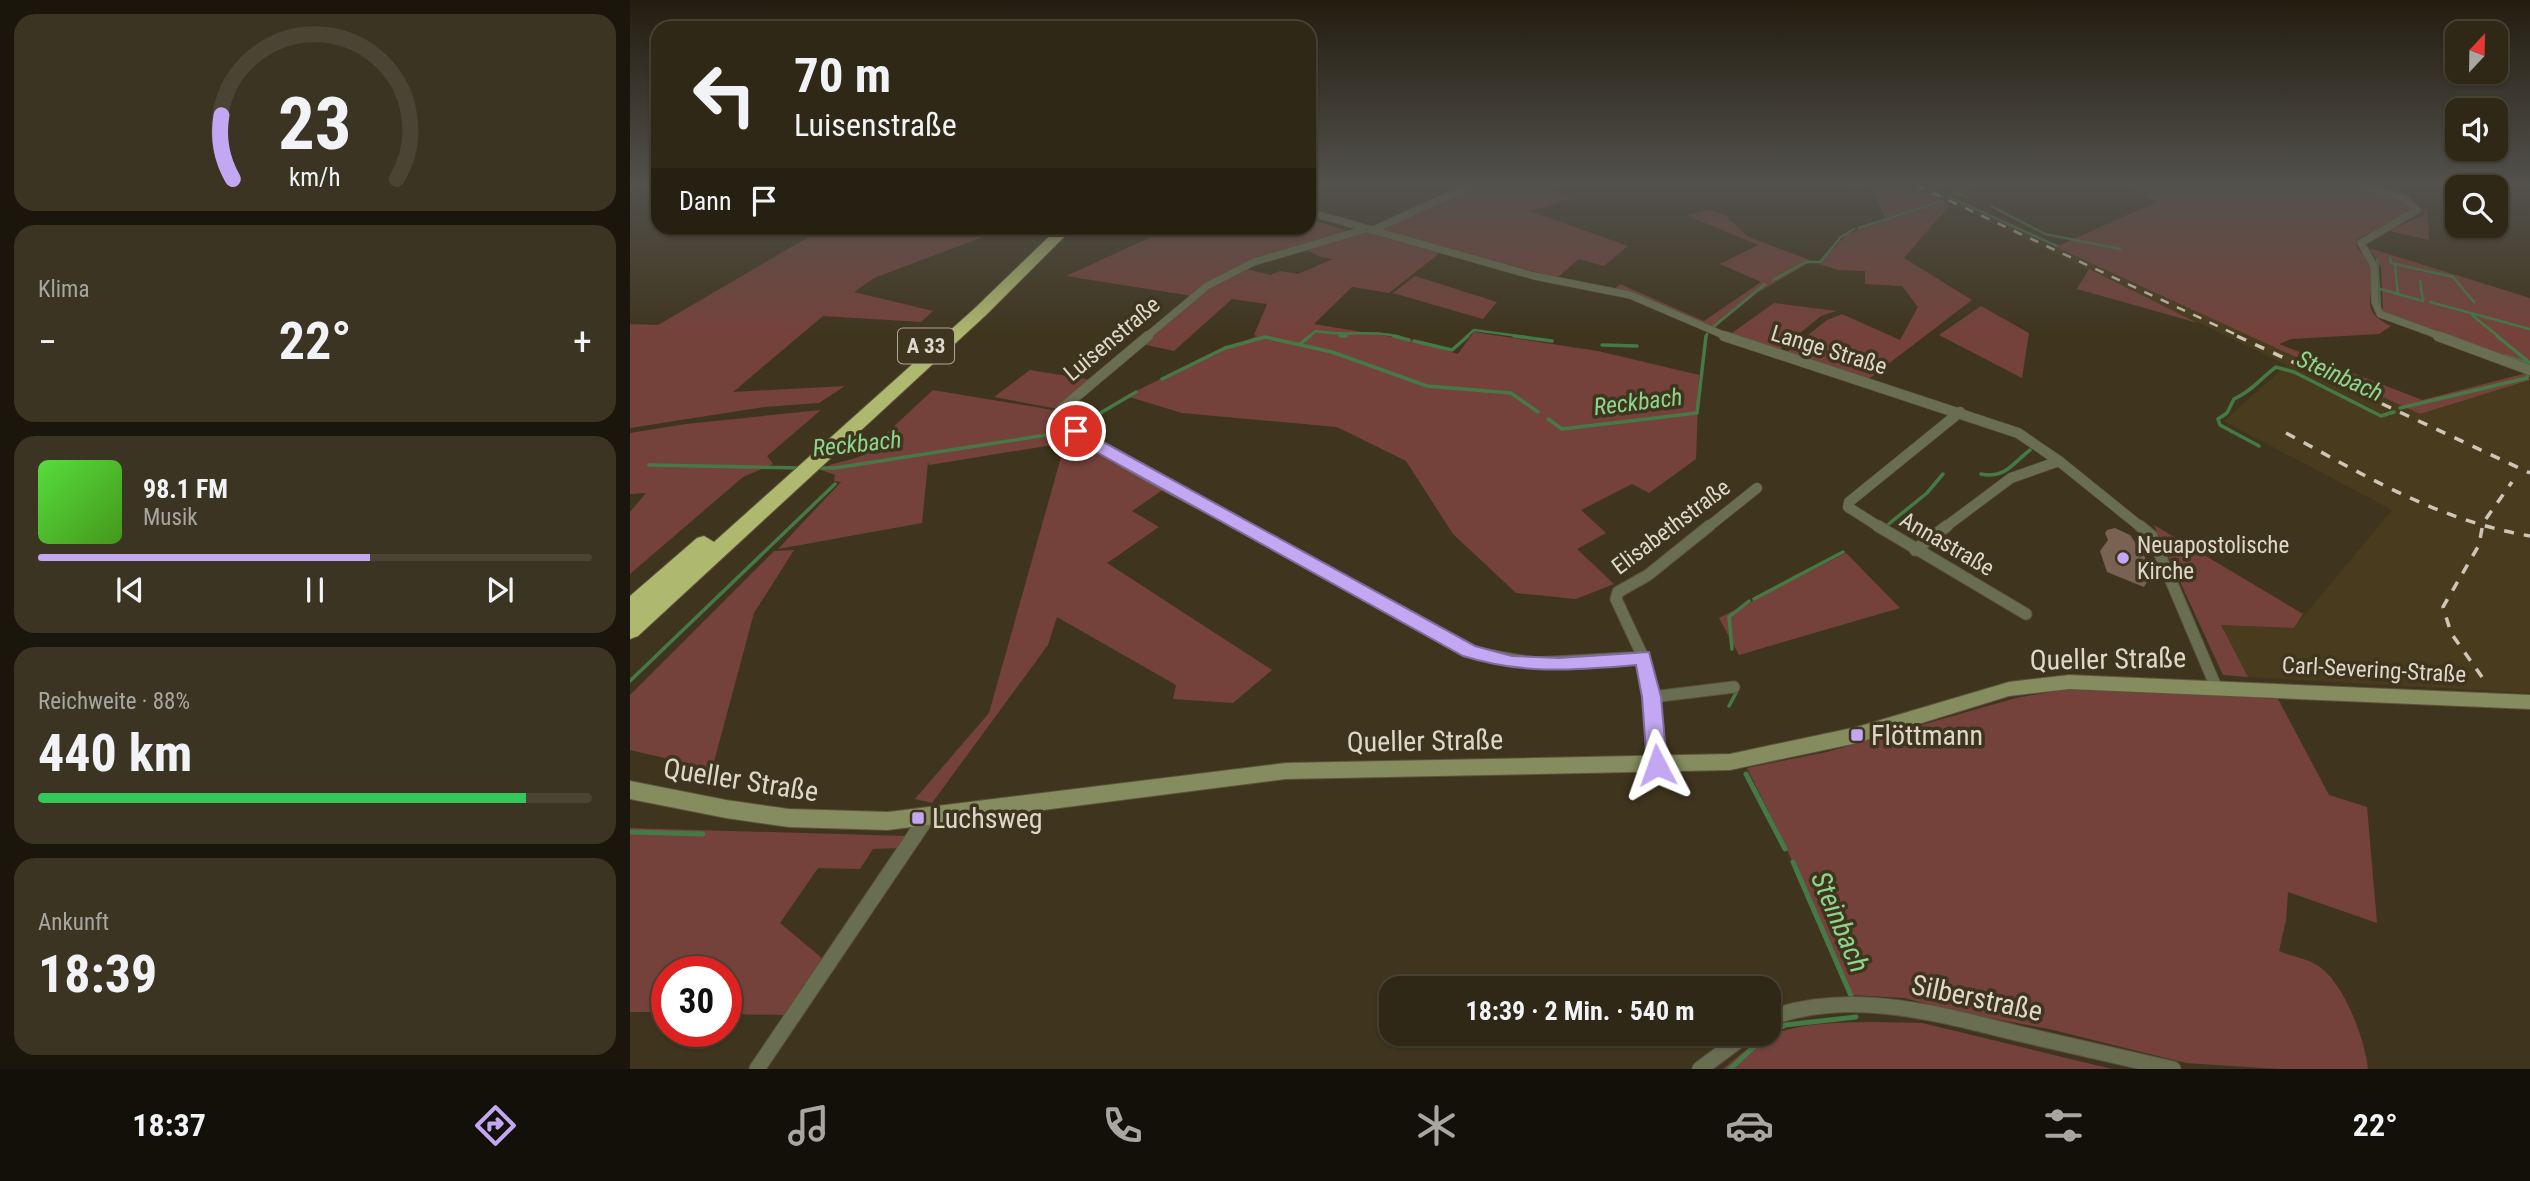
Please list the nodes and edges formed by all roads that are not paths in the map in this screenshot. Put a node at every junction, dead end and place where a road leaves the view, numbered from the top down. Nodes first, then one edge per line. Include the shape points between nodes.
1 (1045, 235) edge
2 (1059, 235) edge
3 (1349, 235) edge
4 (1391, 235) edge
5 (2375, 235) edge
6 (2530, 370) edge
7 (1960, 412) junction
8 (2059, 461) junction
9 (799, 467) junction
10 (1757, 488) dead end
11 (1915, 551) junction
12 (630, 609) edge
13 (2026, 614) dead end
14 (630, 631) edge
15 (1643, 657) junction
16 (1734, 687) dead end
17 (2216, 687) junction
18 (1652, 697) junction
19 (2530, 702) edge
20 (1657, 765) junction
21 (630, 790) edge
22 (928, 816) junction
23 (1781, 1013) edge
24 (1731, 1046) edge
25 (757, 1069) edge
26 (1700, 1069) edge
27 (2173, 1069) edge

1 - 9 highway, A 33
2 - 9 highway, A 33 via 980,312
3 - 15 street, Luisenstraße via 1254,262 1207,286 1060,410 1062,418 1087,441 1470,652 1512,663 1559,665
4 - 7 street, Lange Straße via 1534,276 1630,295 1743,344
5 - 6 street via 2361,243 2374,266 2380,314
7 - 8 street, Lange Straße via 2018,433
7 - 11 street, Annastraße via 1849,502 1848,507
8 - 11 street via 2011,478
8 - 17 street, Lange Straße via 2152,536
9 - 12 highway, A 33
9 - 14 highway, A 33
10 - 15 street, Elisabethstraße via 1648,575 1618,592 1616,599
11 - 13 street, Annastraße
15 - 18 street, Elisabethstraße
16 - 18 street
17 - 19 street, Carl-Severing-Straße
17 - 20 street, Queller Straße via 2038,684 1775,755
18 - 20 street, Elisabethstraße
20 - 22 street, Queller Straße via 1286,771
21 - 22 street, Queller Straße via 779,819 866,822
22 - 25 street
23 - 27 street, Silberstraße via 1824,1007 1896,1007
24 - 26 street

